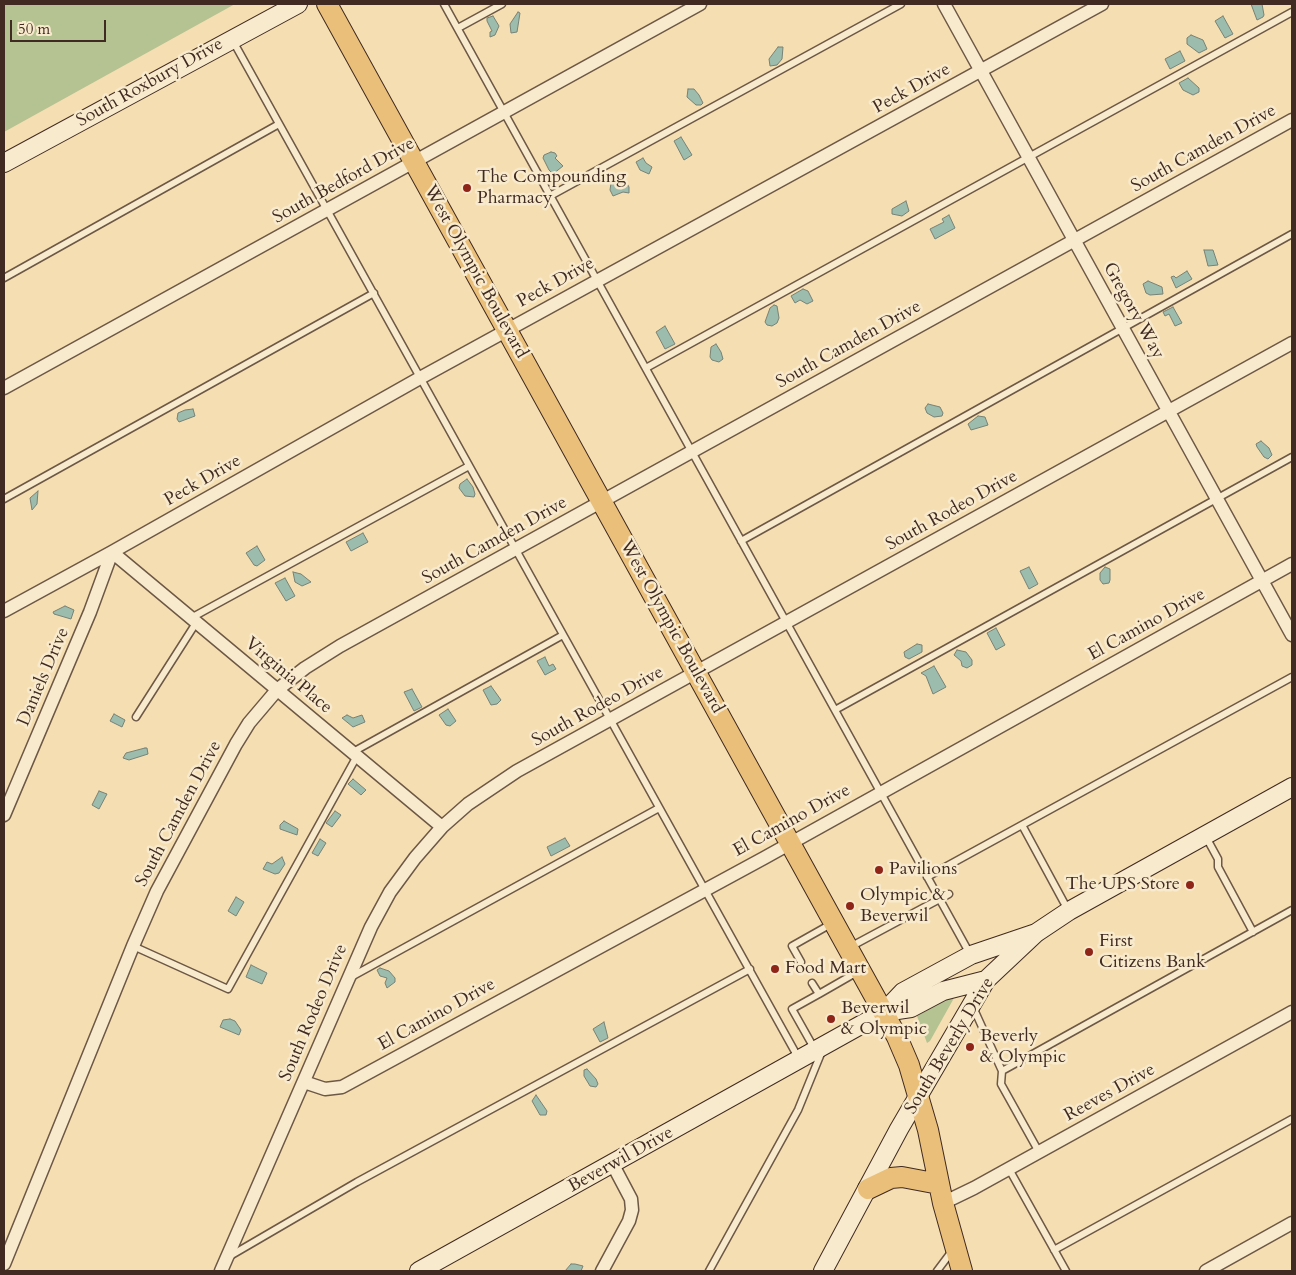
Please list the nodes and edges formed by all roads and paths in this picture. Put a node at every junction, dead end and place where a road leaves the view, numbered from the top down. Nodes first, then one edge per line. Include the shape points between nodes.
1 (298, 4) edge
2 (327, 4) edge
3 (444, 4) edge
4 (502, 4) edge
5 (700, 4) edge
6 (901, 4) edge
7 (944, 4) edge
8 (1102, 4) edge
9 (1292, 12) edge
10 (458, 28) junction
11 (232, 38) junction
12 (981, 71) junction
13 (504, 112) junction
14 (1292, 120) edge
15 (279, 124) junction
16 (1029, 158) junction
17 (414, 162) junction
18 (4, 163) edge
19 (550, 196) junction
20 (327, 210) junction
21 (1292, 234) edge
22 (1075, 240) junction
23 (4, 278) edge
24 (597, 280) junction
25 (374, 293) junction
26 (1124, 329) junction
27 (507, 330) junction
28 (1292, 343) edge
29 (646, 368) junction
30 (420, 378) junction
31 (4, 388) edge
32 (1169, 411) junction
33 (692, 452) junction
34 (1292, 457) edge
35 (469, 466) junction
36 (1217, 498) junction
37 (4, 499) edge
38 (602, 502) junction
39 (741, 541) junction
40 (516, 550) junction
41 (112, 552) junction
42 (1292, 564) edge
43 (1263, 581) junction
44 (4, 611) edge
45 (194, 621) junction
46 (787, 623) junction
47 (1292, 634) edge
48 (563, 636) junction
49 (696, 673) junction
50 (1292, 676) edge
51 (277, 690) junction
52 (835, 710) junction
53 (136, 717) dead end
54 (610, 720) junction
55 (355, 754) junction
56 (1292, 787) edge
57 (880, 792) junction
58 (659, 808) junction
59 (4, 814) edge
60 (1022, 825) junction
61 (442, 827) junction
62 (1205, 835) junction
63 (790, 843) junction
64 (927, 877) junction
65 (704, 890) junction
66 (949, 894) dead end
67 (939, 899) junction
68 (1292, 910) edge
69 (1069, 911) junction
70 (834, 922) junction
71 (1253, 932) junction
72 (1036, 934) junction
73 (132, 946) junction
74 (848, 948) junction
75 (971, 955) junction
76 (801, 962) dead end
77 (750, 969) junction
78 (861, 970) junction
79 (346, 980) junction
80 (986, 980) junction
81 (812, 983) dead end
82 (819, 994) junction
83 (972, 1005) junction
84 (884, 1012) junction
85 (1292, 1012) edge
86 (819, 1049) junction
87 (800, 1060) junction
88 (1002, 1071) junction
89 (304, 1082) junction
90 (918, 1097) junction
91 (1292, 1119) edge
92 (1039, 1152) junction
93 (613, 1165) junction
94 (1009, 1169) junction
95 (868, 1189) junction
96 (941, 1193) junction
97 (1292, 1224) edge
98 (954, 1248) junction
99 (1054, 1250) junction
100 (226, 1258) junction
101 (4, 1264) edge
102 (221, 1271) edge
103 (419, 1271) edge
104 (602, 1271) edge
105 (709, 1271) edge
106 (823, 1271) edge
107 (937, 1271) edge
108 (962, 1271) edge
109 (1066, 1271) edge
110 (1206, 1271) edge

1 - 11 street, South Roxbury Drive
2 - 17 main road, West Olympic Boulevard
3 - 10 lane
4 - 10 lane
5 - 13 street, South Bedford Drive
6 - 19 lane
7 - 12 street, Gregory Way
8 - 12 street, Peck Drive
9 - 16 lane
10 - 13 lane
11 - 15 lane
11 - 18 street, South Roxbury Drive
12 - 16 street, Gregory Way
12 - 24 street, Peck Drive
13 - 17 street, South Bedford Drive
13 - 19 lane
14 - 22 street, South Camden Drive
15 - 20 lane
15 - 23 lane
16 - 22 street, Gregory Way
16 - 29 lane
17 - 20 street, South Bedford Drive
17 - 27 main road, West Olympic Boulevard
19 - 24 lane
20 - 25 lane
20 - 31 street, South Bedford Drive
21 - 26 lane
22 - 26 street, Gregory Way
22 - 33 street, South Camden Drive
24 - 27 street, Peck Drive
24 - 29 lane
25 - 30 lane
25 - 37 lane
26 - 32 street, Gregory Way
26 - 39 lane
27 - 30 street, Peck Drive
27 - 38 main road, West Olympic Boulevard
28 - 32 street, South Rodeo Drive
29 - 33 lane
30 - 35 lane
30 - 41 street, Peck Drive
32 - 36 street, Gregory Way
32 - 46 street, South Rodeo Drive
33 - 38 street, South Camden Drive
33 - 39 lane
34 - 36 lane
35 - 40 lane
35 - 45 lane
36 - 43 street, Gregory Way
36 - 52 lane
38 - 40 street, South Camden Drive
38 - 49 main road, West Olympic Boulevard
39 - 46 lane
40 - 48 lane
40 - 51 street, South Camden Drive via 340,646
41 - 44 street, Peck Drive
41 - 45 street, Virginia Place
41 - 59 street, Daniels Drive via 90,612
42 - 43 street, El Camino Drive
43 - 47 street, Gregory Way
43 - 57 street, El Camino Drive
45 - 51 street, Virginia Place
45 - 53 lane
46 - 49 street, South Rodeo Drive
46 - 52 lane
48 - 54 lane
48 - 55 lane
49 - 54 street, South Rodeo Drive
49 - 63 main road, West Olympic Boulevard
50 - 60 lane
51 - 55 street, Virginia Place
51 - 73 street, South Camden Drive via 236,744
52 - 57 lane
54 - 58 lane
54 - 61 street, South Rodeo Drive via 492,788
55 - 61 street, Virginia Place
55 - 73 lane via 228,989
56 - 62 street, South Beverly Drive
57 - 63 street, El Camino Drive
57 - 64 lane
58 - 65 lane
58 - 79 lane
60 - 64 lane
60 - 69 lane
61 - 79 street, South Rodeo Drive via 390,892
62 - 69 street, South Beverly Drive
62 - 71 lane via 1218,859 1218,867
63 - 65 street, El Camino Drive
63 - 70 main road, West Olympic Boulevard
64 - 67 lane
65 - 77 lane
65 - 89 street, El Camino Drive via 342,1087 325,1088
66 - 67 lane
67 - 74 lane
67 - 75 lane
68 - 71 lane
69 - 72 street, South Beverly Drive
70 - 74 main road, West Olympic Boulevard
70 - 76 lane via 792,946
71 - 88 lane
72 - 75 street
72 - 80 street, South Beverly Drive
73 - 101 street, South Camden Drive
74 - 78 main road, West Olympic Boulevard
75 - 84 street via 903,992
77 - 87 lane
77 - 100 lane via 357,1182
78 - 82 lane
78 - 84 main road, West Olympic Boulevard
79 - 89 street, South Rodeo Drive
80 - 83 street, South Beverly Drive
80 - 84 street via 943,991 911,1008
81 - 82 lane
82 - 86 lane via 792,1009
83 - 88 lane
83 - 90 street, South Beverly Drive
84 - 86 street, Beverwil Drive
84 - 90 main road, West Olympic Boulevard via 909,1065
85 - 92 street, Reeves Drive
86 - 87 street, Beverwil Drive
86 - 105 lane via 798,1110
87 - 93 street, Beverwil Drive
88 - 92 lane via 1001,1084
89 - 100 street, South Rodeo Drive
90 - 95 street, South Beverly Drive
90 - 96 main road, West Olympic Boulevard
91 - 99 lane
92 - 94 street, Reeves Drive
93 - 103 street, Beverwil Drive
93 - 104 street via 632,1210
94 - 96 street, Reeves Drive
94 - 99 lane
95 - 96 main road via 891,1178 902,1177
95 - 106 street, South Beverly Drive
96 - 98 main road, West Olympic Boulevard
97 - 110 street
98 - 107 lane
98 - 108 main road, West Olympic Boulevard
99 - 109 lane
100 - 102 street, South Rodeo Drive

